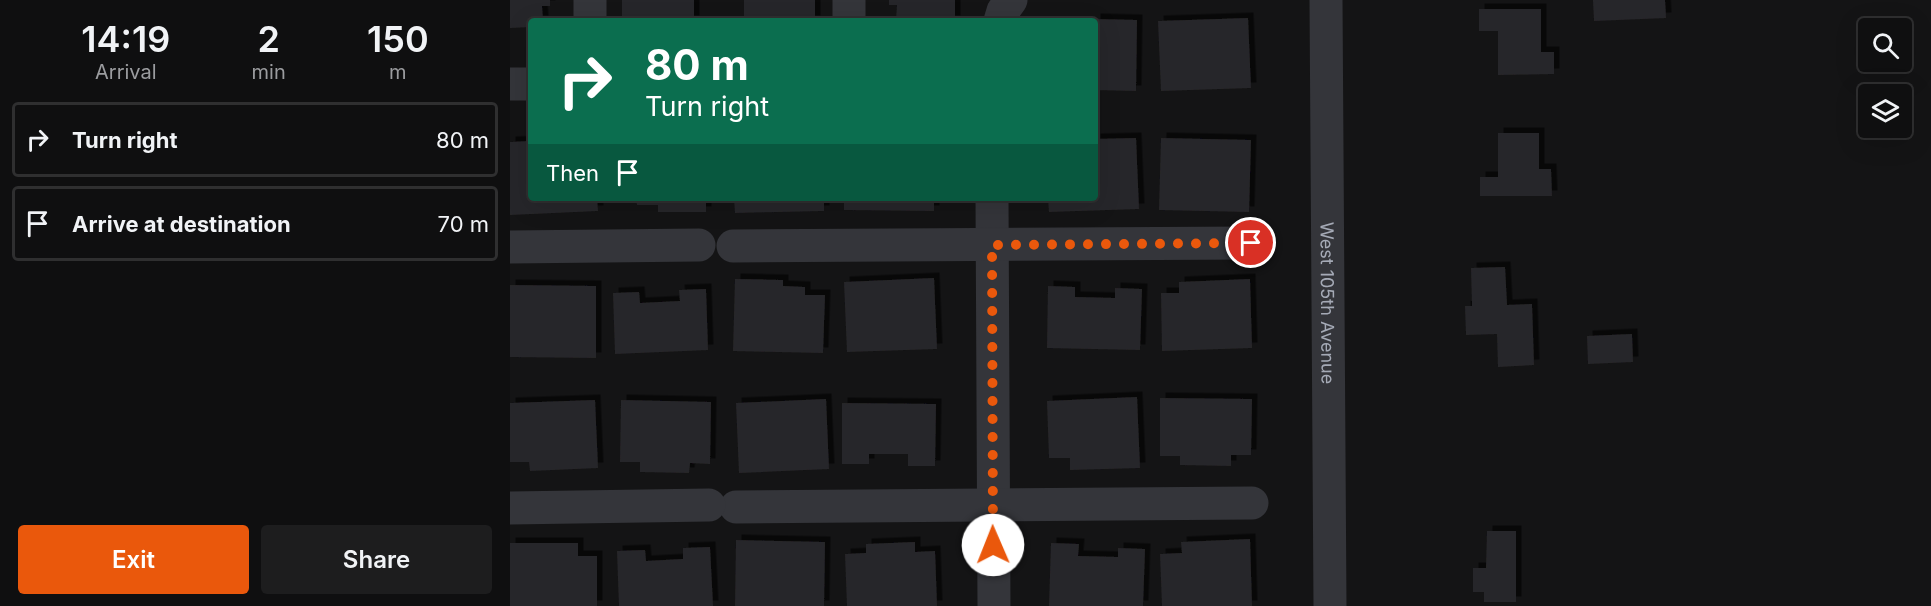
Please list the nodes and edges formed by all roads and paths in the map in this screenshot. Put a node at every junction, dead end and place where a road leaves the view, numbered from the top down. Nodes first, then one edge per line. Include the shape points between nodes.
1 (590, 0) edge
2 (849, 0) edge
3 (1011, 0) edge
4 (1326, 0) edge
5 (590, 18) edge
6 (849, 18) edge
7 (1001, 18) edge
8 (510, 84) edge
9 (528, 84) edge
10 (992, 201) edge
11 (1251, 243) dead end
12 (699, 245) dead end
13 (992, 245) junction
14 (733, 246) dead end
15 (510, 247) edge
16 (1252, 502) dead end
17 (993, 505) junction
18 (510, 508) edge
19 (994, 606) edge
20 (1330, 606) edge

1 - 5 street
2 - 6 street
3 - 7 street
4 - 20 street, West 105th Avenue
8 - 9 street
10 - 13 street
11 - 13 street
12 - 15 street
13 - 14 street
13 - 17 street
16 - 17 street
17 - 18 street
17 - 19 street

